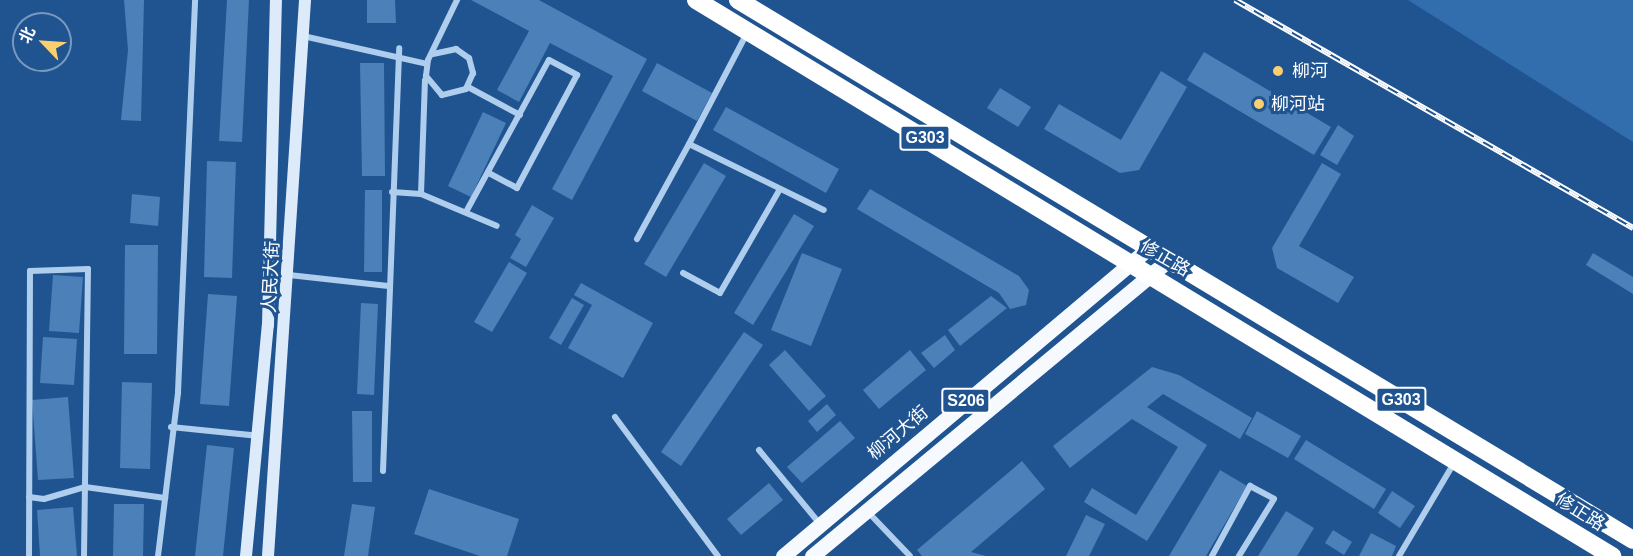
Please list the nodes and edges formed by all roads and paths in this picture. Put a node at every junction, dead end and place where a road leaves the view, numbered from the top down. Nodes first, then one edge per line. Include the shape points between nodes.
1 (195, 0) edge
2 (276, 0) edge
3 (305, 0) edge
4 (457, 0) edge
5 (696, 0) edge
6 (738, 0) edge
7 (748, 31) junction
8 (303, 36) junction
9 (399, 48) dead end
10 (433, 54) junction
11 (399, 57) junction
12 (427, 64) junction
13 (426, 76) junction
14 (468, 87) junction
15 (520, 115) junction
16 (689, 144) junction
17 (489, 173) junction
18 (780, 189) junction
19 (392, 192) junction
20 (421, 194) junction
21 (824, 210) dead end
22 (466, 212) junction
23 (497, 225) dead end
24 (637, 239) dead end
25 (1150, 247) junction
26 (1169, 260) junction
27 (1129, 262) junction
28 (682, 273) dead end
29 (289, 275) junction
30 (1154, 275) junction
31 (388, 286) junction
32 (615, 417) dead end
33 (171, 427) junction
34 (260, 436) junction
35 (759, 450) dead end
36 (1456, 460) junction
37 (382, 471) dead end
38 (85, 486) junction
39 (29, 497) junction
40 (165, 498) junction
41 (867, 511) junction
42 (820, 524) junction
43 (1633, 540) edge
44 (29, 556) edge
45 (84, 556) edge
46 (158, 556) edge
47 (246, 556) edge
48 (268, 556) edge
49 (718, 556) edge
50 (783, 556) edge
51 (812, 556) edge
52 (910, 556) edge
53 (1212, 556) edge
54 (1239, 556) edge
55 (1400, 556) edge
56 (1612, 556) edge

1 - 33 street via 178,392
2 - 34 street, 人民大街
3 - 8 street, 人民大街
4 - 10 street
5 - 7 highway, 修正路 / G303
6 - 25 highway, 修正路 / G303
7 - 16 street
7 - 27 highway, 修正路 / G303
8 - 11 street
8 - 29 street, 人民大街
9 - 11 street
10 - 12 street
10 - 14 street via 448,48 463,52 472,65
11 - 12 street
11 - 19 street
12 - 13 street
13 - 14 street via 442,95 459,94
13 - 20 street
14 - 15 street
15 - 17 street
15 - 17 street via 549,60 577,75 517,188
16 - 18 street
16 - 24 street
17 - 22 street
18 - 21 street
18 - 28 street via 720,293
19 - 20 street
19 - 31 street
20 - 22 street
22 - 23 street
25 - 26 highway, 修正路 / G303
25 - 27 main road, 柳河大街 / S206
26 - 30 main road, S206
26 - 43 highway, 修正路 / G303
27 - 30 highway, 修正路 / G303
27 - 42 main road, 柳河大街 / S206
29 - 31 street
29 - 48 street, 人民大街
30 - 36 highway, 修正路 / G303
30 - 41 main road, S206
31 - 37 street
32 - 49 street
33 - 34 street
33 - 40 street
34 - 47 street, 人民大街
35 - 42 street
36 - 55 street
36 - 56 highway, 修正路 / G303
38 - 39 street via 44,499
38 - 39 street via 88,269 30,271
38 - 40 street
38 - 45 street
39 - 44 street
40 - 46 street
41 - 51 main road, S206
41 - 52 street
42 - 50 main road, 柳河大街 / S206
53 - 54 street via 1250,486 1274,499

